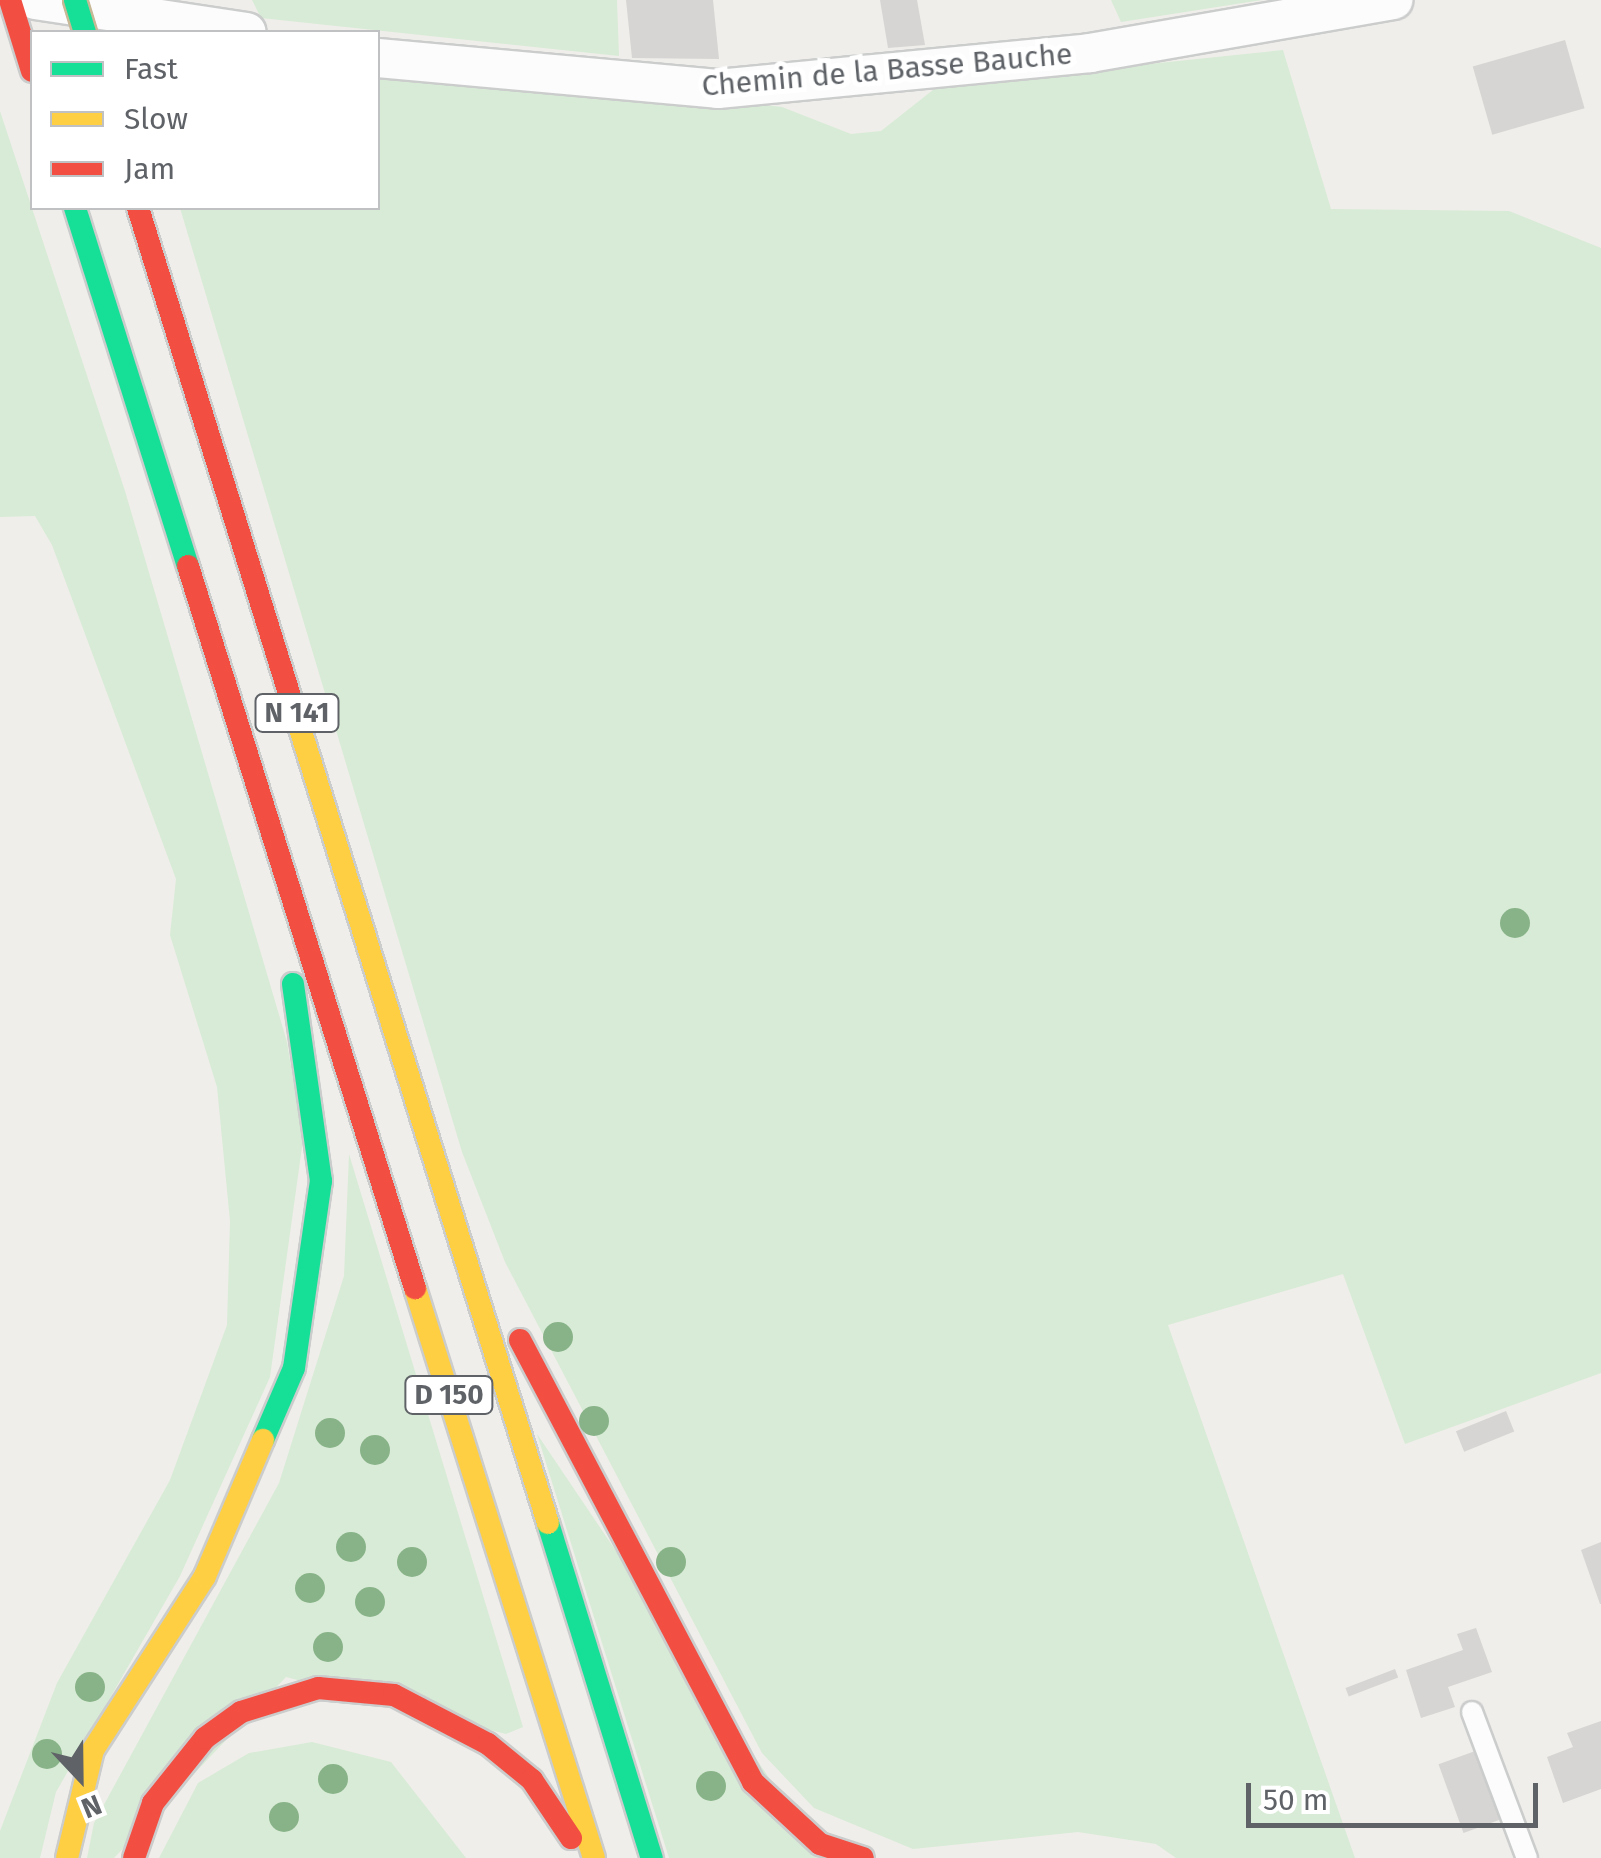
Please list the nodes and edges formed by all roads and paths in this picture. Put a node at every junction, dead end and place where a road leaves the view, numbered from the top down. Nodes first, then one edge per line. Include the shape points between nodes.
1 (10, 0) edge
2 (35, 0) edge
3 (75, 0) edge
4 (1393, 0) edge
5 (84, 30) edge
6 (234, 30) edge
7 (380, 58) edge
8 (30, 65) edge
9 (76, 210) edge
10 (139, 210) edge
11 (304, 933) junction
12 (457, 1219) junction
13 (1472, 1712) dead end
14 (67, 1858) edge
15 (134, 1858) edge
16 (580, 1858) edge
17 (594, 1858) edge
18 (652, 1858) edge
19 (863, 1858) edge
20 (1527, 1858) edge

1 - 8 highway
2 - 6 street
3 - 5 highway, bridge
4 - 7 street, Chemin de la Basse Bauche via 1090,54 718,89
9 - 11 highway, N 141
10 - 12 highway, N 141
11 - 14 highway, N 141 via 291,993 321,1181 294,1368 205,1576 93,1750
11 - 17 highway, D 150
12 - 18 highway, D 150
12 - 19 highway via 752,1782 820,1844
13 - 20 lane
15 - 16 highway via 153,1802 205,1738 241,1712 318,1688 394,1696 488,1744 532,1780

